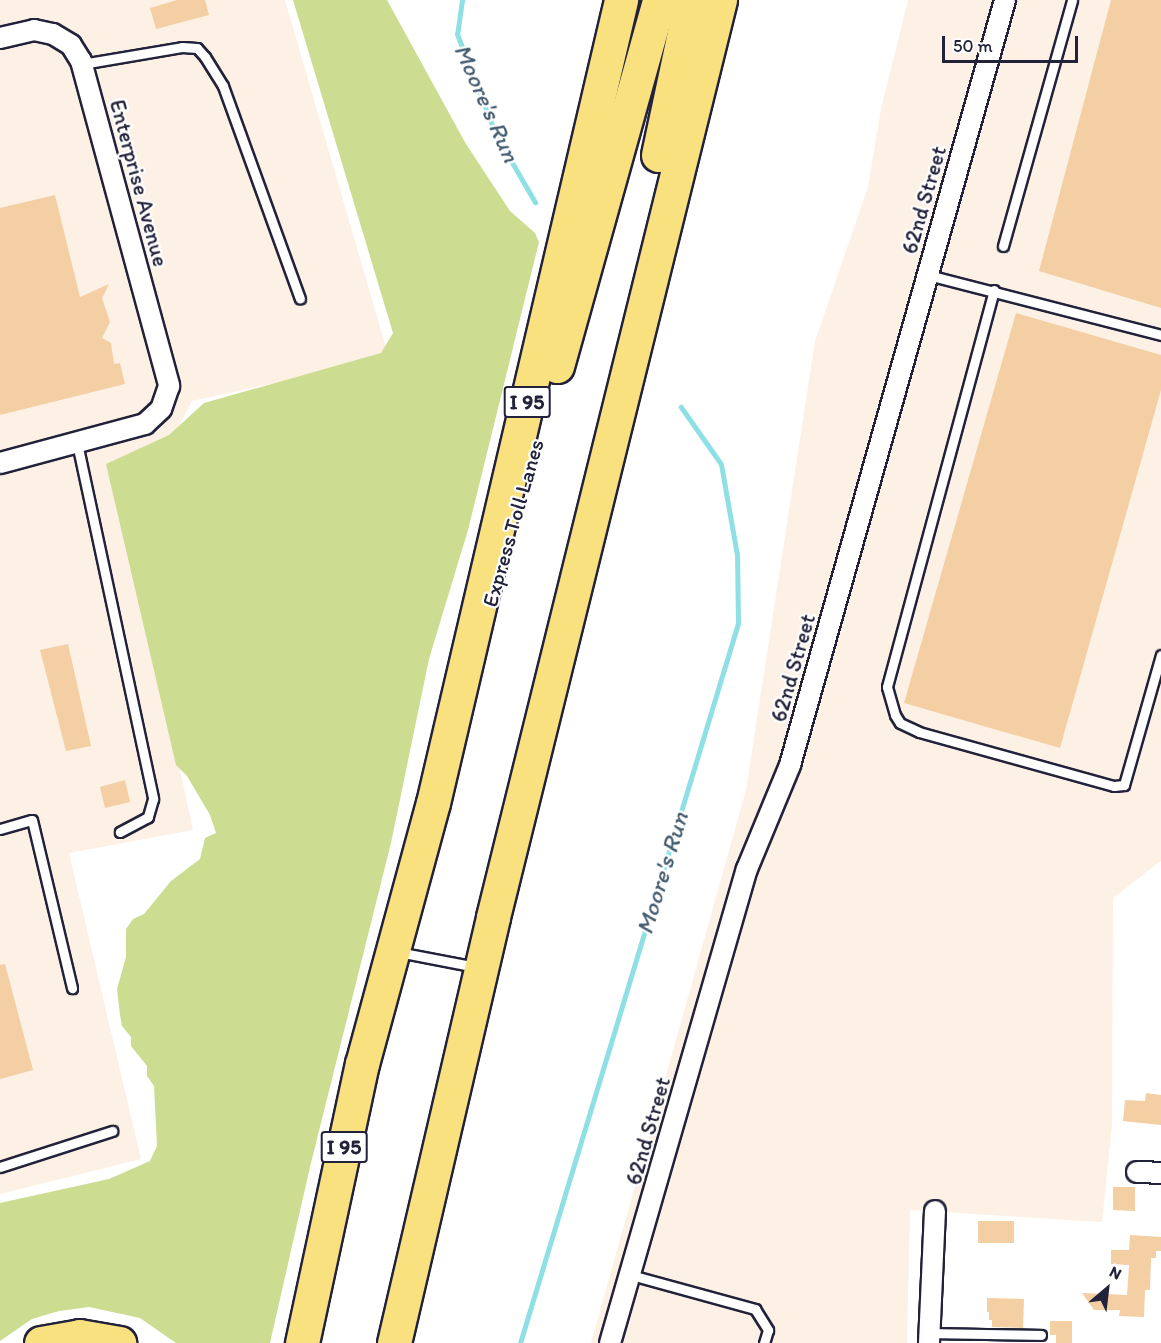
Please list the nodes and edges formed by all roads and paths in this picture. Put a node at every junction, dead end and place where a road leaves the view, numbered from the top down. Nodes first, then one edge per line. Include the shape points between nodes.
1 (621, 0) edge
2 (659, 0) edge
3 (691, 0) edge
4 (720, 0) edge
5 (1005, 0) edge
6 (1072, 0) edge
7 (0, 38) edge
8 (82, 64) junction
9 (1003, 246) dead end
10 (928, 275) junction
11 (994, 290) junction
12 (300, 299) dead end
13 (643, 306) junction
14 (1161, 334) edge
15 (77, 443) junction
16 (0, 463) edge
17 (1161, 655) edge
18 (433, 803) junction
19 (0, 829) edge
20 (120, 832) dead end
21 (393, 951) junction
22 (481, 969) junction
23 (72, 988) dead end
24 (112, 1131) dead end
25 (0, 1167) edge
26 (1137, 1172) dead end
27 (1161, 1173) edge
28 (935, 1211) dead end
29 (631, 1275) junction
30 (1041, 1335) dead end
31 (929, 1338) edge
32 (41, 1343) edge
33 (119, 1343) edge
34 (302, 1343) edge
35 (394, 1343) edge
36 (610, 1343) edge
37 (764, 1343) edge

1 - 18 highway, I 95
2 - 18 highway, Express Toll Lanes
3 - 13 highway via 652,195
4 - 13 highway
5 - 10 street, 62nd Street
6 - 9 lane
7 - 8 street, Enterprise Avenue via 45,32 71,45
8 - 12 lane via 182,47 197,48 223,86
8 - 15 street, Enterprise Avenue via 169,386 161,409 145,424
10 - 11 lane
10 - 29 street, 62nd Street via 790,765 747,869
11 - 14 lane
11 - 17 lane via 887,687 895,715 900,723 919,732 1114,786 1124,785
13 - 22 highway
15 - 16 street
15 - 20 lane via 153,799 148,817
18 - 21 highway, I 95
19 - 23 lane via 32,820
21 - 22 lane
21 - 34 highway, I 95 via 362,1064
22 - 35 highway
24 - 25 lane
26 - 27 street
28 - 31 street
29 - 36 street, 62nd Street
29 - 37 lane via 755,1309 768,1330
30 - 31 lane
32 - 33 highway via 79,1336

